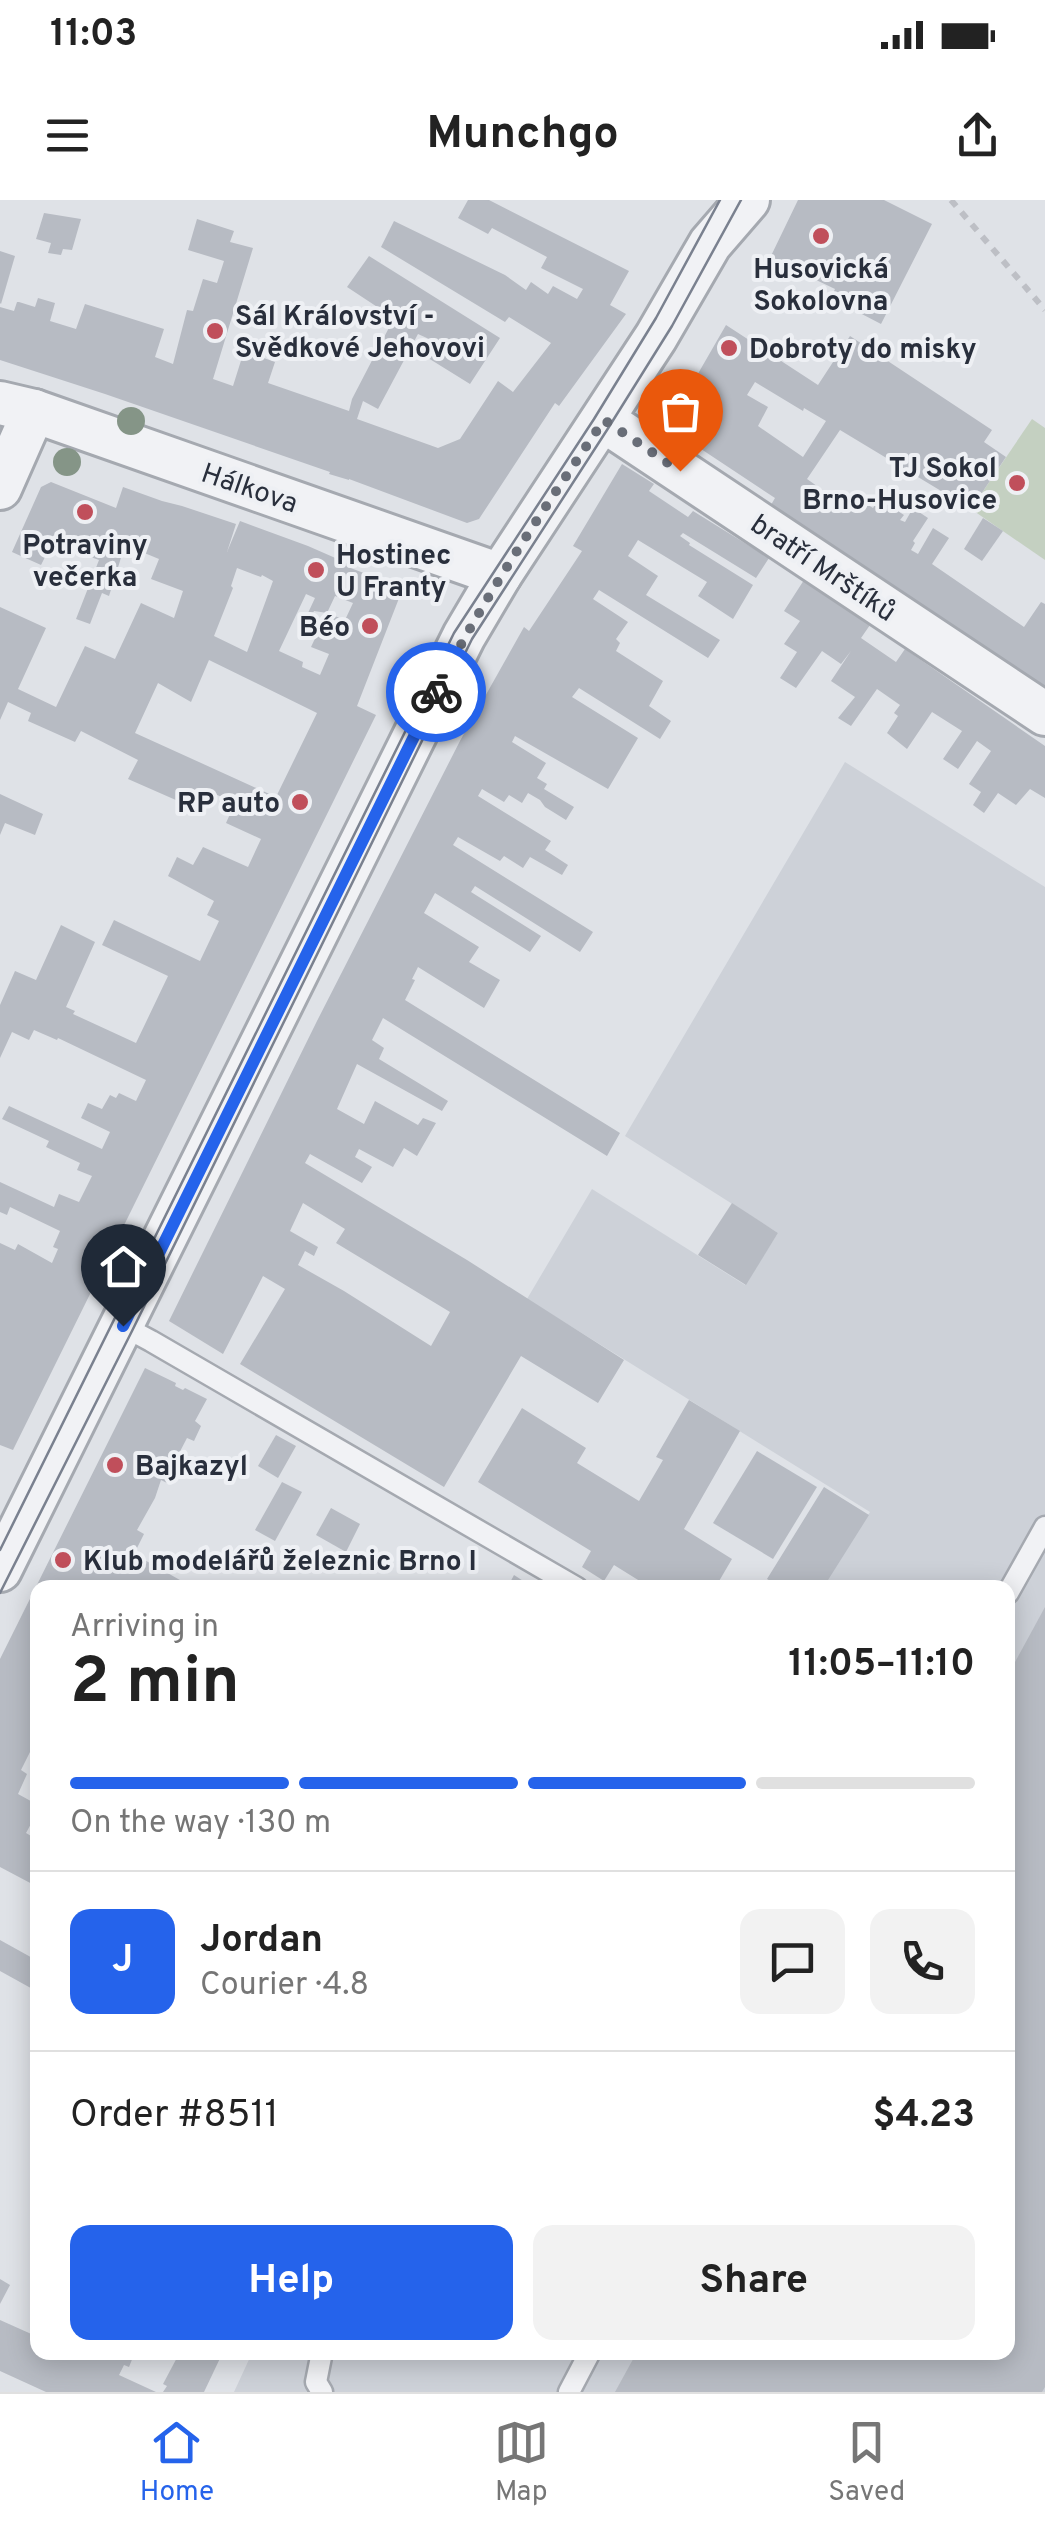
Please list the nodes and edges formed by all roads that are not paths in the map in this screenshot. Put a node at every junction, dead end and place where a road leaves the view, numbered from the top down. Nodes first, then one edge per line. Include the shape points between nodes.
1 (716, 200) edge
2 (748, 200) edge
3 (710, 244) junction
4 (17, 407) edge
5 (604, 420) junction
6 (0, 488) edge
7 (500, 575) junction
8 (1045, 714) edge
9 (123, 1326) junction
10 (1045, 1527) edge
11 (0, 1570) edge
12 (563, 1580) edge
13 (1015, 1581) edge
14 (320, 2360) edge
15 (586, 2360) edge
16 (322, 2392) edge
17 (569, 2392) edge

1 - 3 street
2 - 3 street
3 - 5 street
4 - 6 street
4 - 7 street, Hálkova
5 - 7 street
5 - 8 street, bratří Mrštíků
7 - 9 street via 430,702
9 - 11 street
9 - 12 lane
10 - 13 lane
14 - 16 lane via 316,2382
15 - 17 lane

